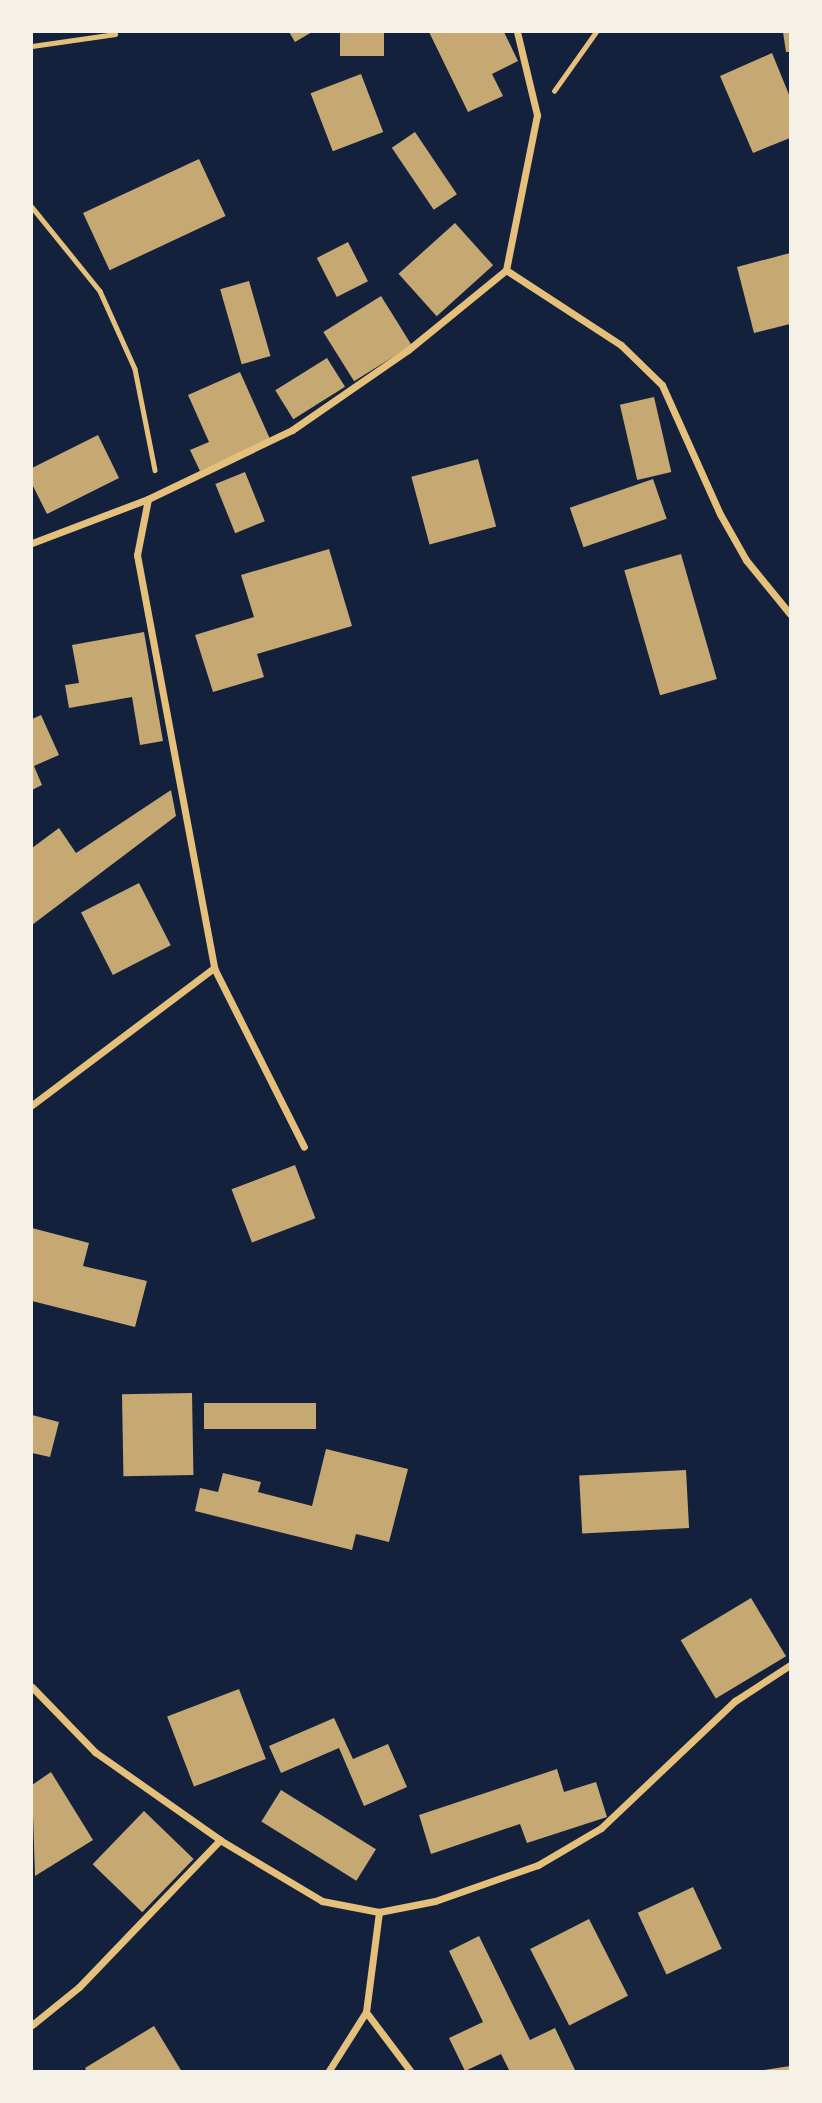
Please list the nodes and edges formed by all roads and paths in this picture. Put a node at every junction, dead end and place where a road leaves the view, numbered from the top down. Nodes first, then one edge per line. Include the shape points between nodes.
1 (517, 32) edge
2 (596, 32) edge
3 (115, 34) dead end
4 (32, 46) edge
5 (537, 115) junction
6 (32, 207) edge
7 (506, 270) junction
8 (148, 499) junction
9 (32, 543) edge
10 (790, 614) edge
11 (214, 968) junction
12 (32, 1105) edge
13 (304, 1147) dead end
14 (790, 1665) edge
15 (32, 1687) edge
16 (220, 1840) junction
17 (379, 1912) junction
18 (366, 2012) junction
19 (32, 2025) edge
20 (328, 2071) edge
21 (411, 2071) edge

1 - 5 street
2 - 5 path
3 - 4 path
5 - 7 street
6 - 8 path via 100,291 135,369 155,468
7 - 8 street via 408,349 292,430
7 - 10 street via 621,345 662,385 726,526
8 - 9 street
8 - 11 street via 137,555
11 - 12 street
11 - 13 street
14 - 17 street via 735,1701 601,1828 538,1865 435,1901
15 - 16 street via 95,1752
16 - 17 street via 323,1901
16 - 19 street via 79,1987
17 - 18 street
18 - 20 street
18 - 21 street

